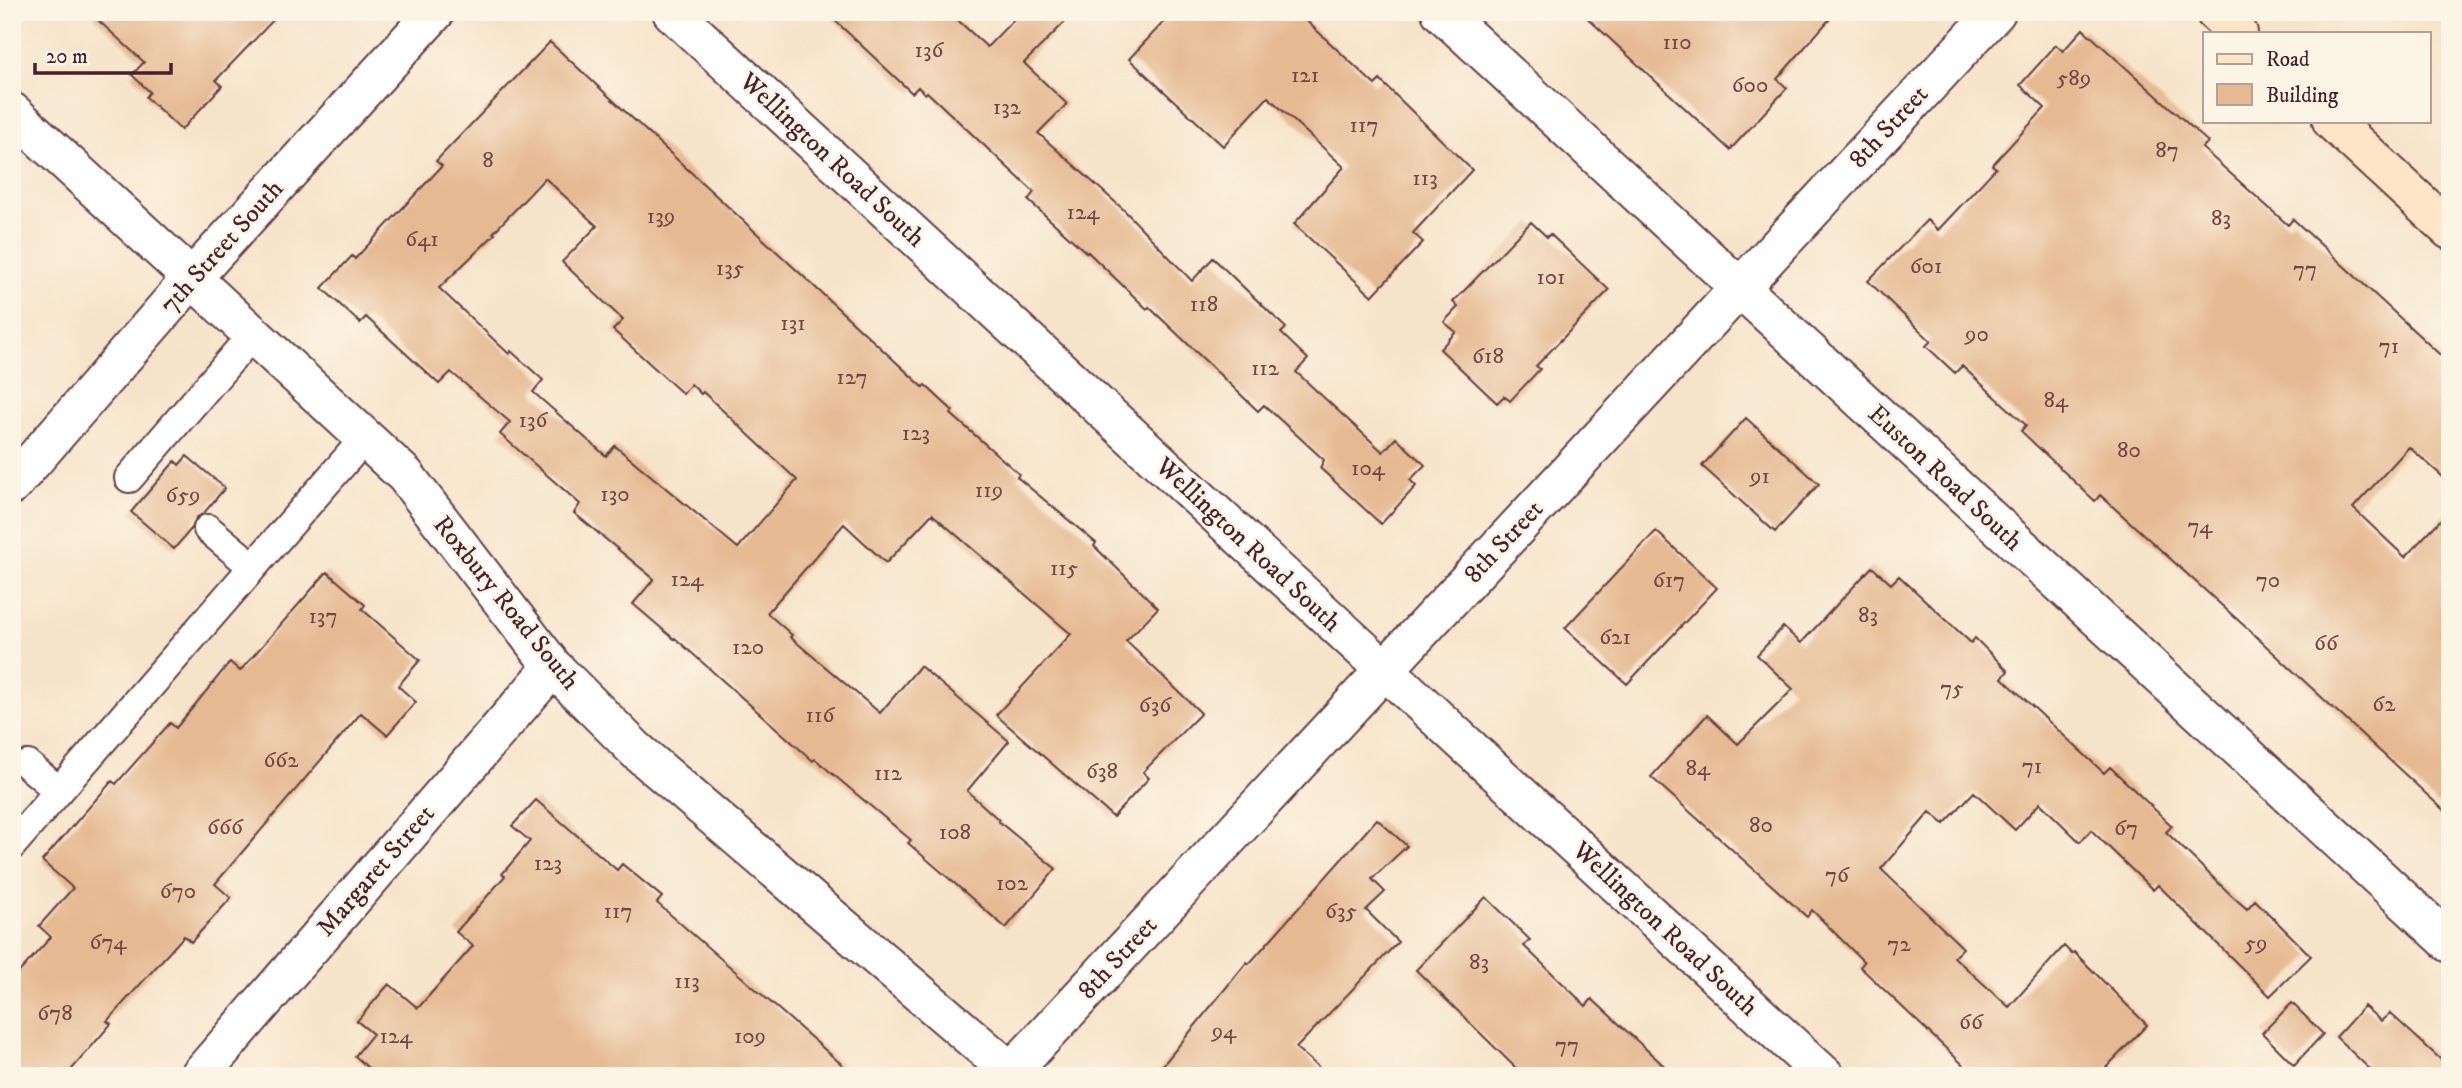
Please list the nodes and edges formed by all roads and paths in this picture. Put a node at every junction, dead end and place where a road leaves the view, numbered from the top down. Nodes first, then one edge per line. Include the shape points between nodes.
1 (435, 12) edge
2 (672, 12) edge
3 (1441, 12) edge
4 (1996, 12) edge
5 (2215, 12) edge
6 (2237, 32) edge
7 (12, 112) edge
8 (2333, 122) edge
9 (2450, 230) edge
10 (192, 278) junction
11 (1740, 288) junction
12 (253, 334) junction
13 (365, 438) junction
14 (129, 478) dead end
15 (12, 485) edge
16 (208, 529) dead end
17 (253, 567) junction
18 (553, 667) junction
19 (1385, 671) junction
20 (28, 765) dead end
21 (59, 791) junction
22 (12, 845) edge
23 (2450, 943) edge
24 (208, 1073) edge
25 (1014, 1074) edge
26 (1825, 1076) edge

1 - 10 street, 7th Street South
2 - 19 street, Wellington Road South
3 - 11 street, Euston Road South
4 - 11 street, 8th Street
5 - 6 main road
7 - 10 street, Roxbury Road South
8 - 9 main road
10 - 12 street, Roxbury Road South
10 - 15 street, 7th Street South
11 - 19 street, 8th Street
11 - 23 street, Euston Road South
12 - 13 street, Roxbury Road South
12 - 14 lane
13 - 17 lane
13 - 18 street, Roxbury Road South via 405,475
16 - 17 lane
17 - 21 lane
18 - 24 street, Margaret Street
18 - 25 street, Roxbury Road South via 636,750
19 - 25 street, 8th Street
19 - 26 street, Wellington Road South
20 - 21 lane
21 - 22 lane

